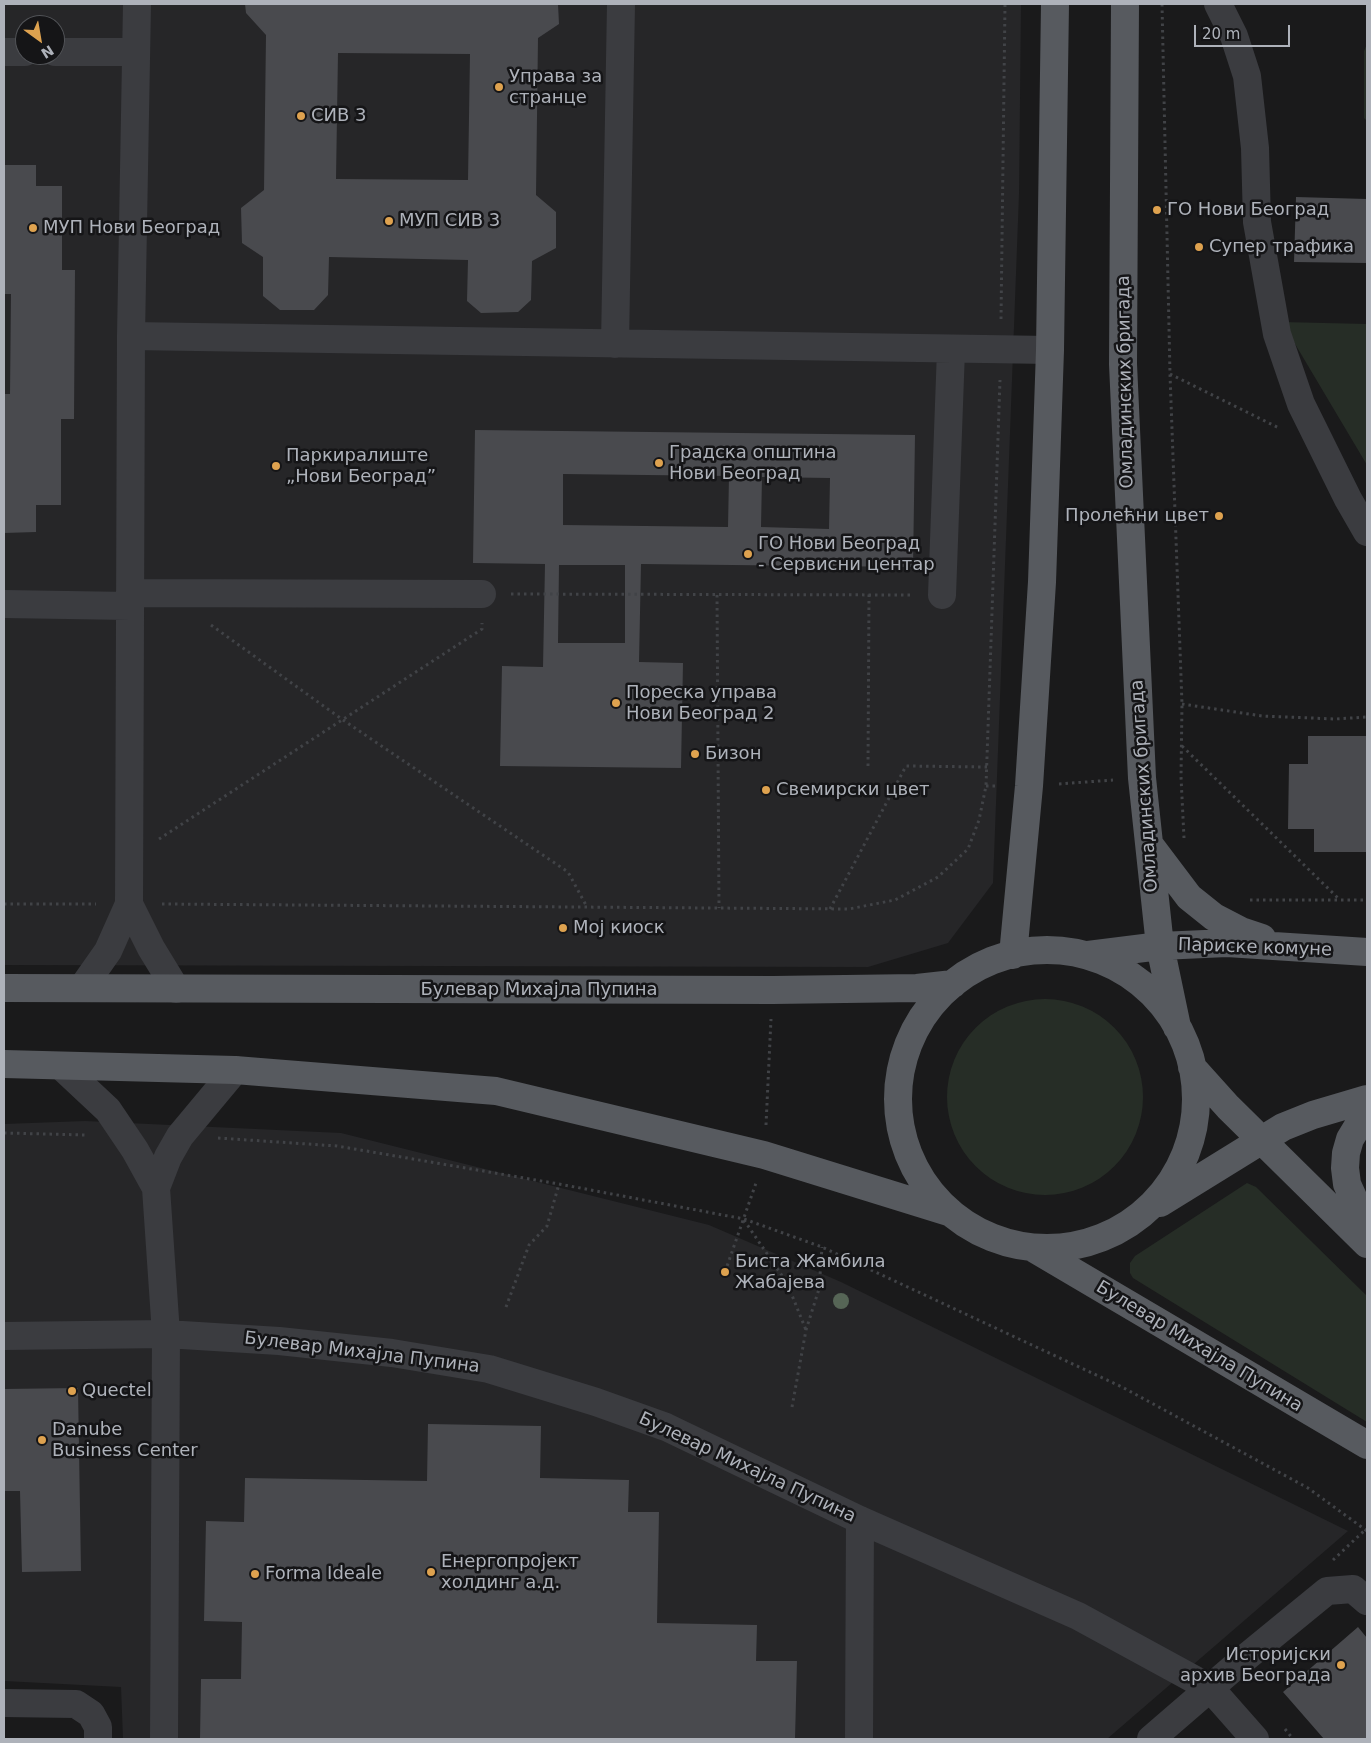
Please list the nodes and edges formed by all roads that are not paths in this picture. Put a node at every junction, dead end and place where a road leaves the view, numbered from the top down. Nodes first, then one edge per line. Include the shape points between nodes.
1 (137, 4) edge
2 (621, 4) edge
3 (1055, 4) edge
4 (1125, 4) edge
5 (1218, 4) edge
6 (65, 52) edge
7 (136, 52) junction
8 (131, 336) junction
9 (614, 344) junction
10 (951, 350) junction
11 (1050, 350) junction
12 (1367, 532) edge
13 (482, 594) road end
14 (942, 595) road end
15 (130, 600) junction
16 (4, 604) edge
17 (1149, 844) junction
18 (129, 904) junction
19 (1284, 945) junction
20 (1160, 946) junction
21 (1367, 952) edge
22 (1013, 954) junction
23 (1084, 955) junction
24 (953, 984) junction
25 (4, 988) edge
26 (82, 988) junction
27 (176, 988) junction
28 (1177, 1027) junction
29 (4, 1064) edge
30 (61, 1066) junction
31 (1192, 1067) junction
32 (236, 1070) junction
33 (1367, 1099) edge
34 (1367, 1111) edge
35 (1261, 1139) junction
36 (156, 1188) junction
37 (948, 1212) junction
38 (1134, 1220) junction
39 (1367, 1228) edge
40 (1367, 1244) edge
41 (1032, 1248) junction
42 (166, 1334) junction
43 (4, 1336) edge
44 (1367, 1446) edge
45 (860, 1520) junction
46 (1367, 1601) edge
47 (1210, 1688) junction
48 (4, 1703) edge
49 (98, 1739) edge
50 (164, 1739) edge
51 (859, 1739) edge
52 (1151, 1739) edge
53 (1255, 1739) edge

1 - 7 street
2 - 9 street
3 - 11 main road
4 - 17 main road, Омладинских бригада via 1123,364 1142,778
5 - 12 street via 1234,36 1246,76 1255,148 1258,222 1277,334 1301,404
6 - 7 street
7 - 8 street
8 - 9 street
8 - 15 street
9 - 10 street
10 - 11 street
10 - 14 street
11 - 22 main road via 1042,582
13 - 15 street
15 - 16 street
15 - 18 street
17 - 19 main road via 1189,897 1214,917 1241,931
17 - 20 main road, Омладинских бригада
18 - 26 street via 108,951
18 - 27 street
19 - 20 main road, Париске комуне
19 - 21 main road, Париске комуне
20 - 23 main road, Париске комуне
20 - 28 main road, Омладинских бригада
22 - 23 main road via 1049,951
22 - 24 main road via 985,964
23 - 28 main road via 1107,963 1141,984 1164,1007
24 - 27 main road, Булевар Михајла Пупина via 917,988 753,990
24 - 37 main road via 919,1023 908,1046 898,1097 899,1123 905,1148 930,1193
25 - 26 main road, Булевар Михајла Пупина
26 - 27 main road, Булевар Михајла Пупина
28 - 31 main road
29 - 30 main road
30 - 32 main road
30 - 36 street via 108,1110
31 - 35 main road
31 - 38 main road via 1196,1096 1194,1124 1186,1152 1173,1178 1156,1200
32 - 36 street via 180,1136
32 - 37 main road via 496,1091 764,1155
33 - 35 main road via 1313,1115
34 - 39 main road via 1350,1139 1345,1168 1347,1184
35 - 38 main road
35 - 40 main road
36 - 42 street
37 - 41 main road via 974,1230 1002,1242
38 - 41 main road via 1085,1243 1059,1248
41 - 44 main road, Булевар Михајла Пупина
42 - 43 street, Булевар Михајла Пупина
42 - 45 street, Булевар Михајла Пупина via 392,1353 489,1369 666,1427
42 - 50 street
45 - 47 street, Булевар Михајла Пупина via 1078,1616
45 - 51 street
46 - 47 street via 1353,1589 1327,1590
47 - 52 street
47 - 53 street, Булевар Михајла Пупина
48 - 49 street via 76,1704 91,1714 98,1727

